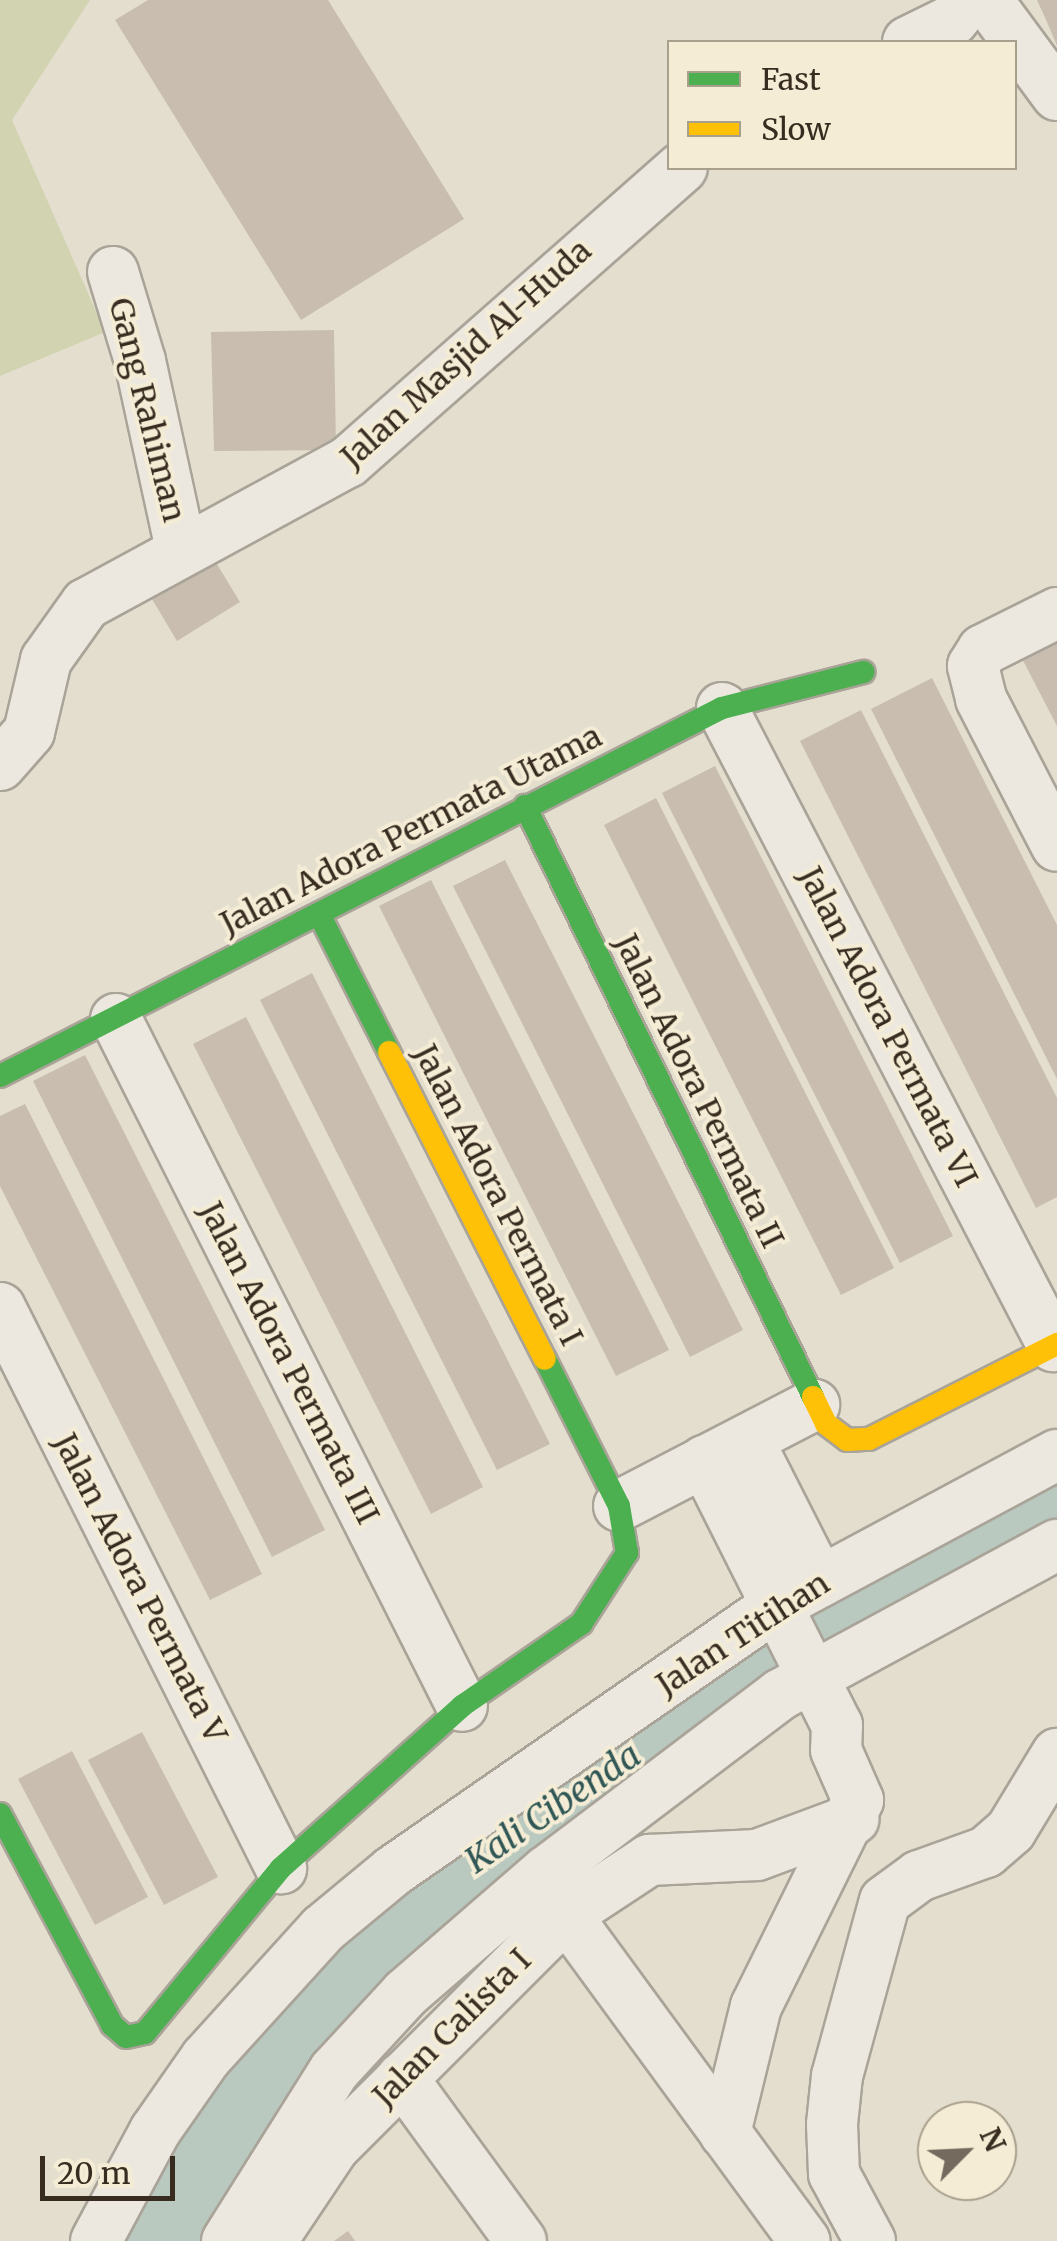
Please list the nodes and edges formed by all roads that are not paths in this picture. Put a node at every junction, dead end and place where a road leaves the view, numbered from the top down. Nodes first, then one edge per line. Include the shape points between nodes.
1 (970, 0) edge
2 (987, 0) edge
3 (912, 40) edge
4 (1016, 40) edge
5 (1017, 41) edge
6 (1057, 95) edge
7 (680, 170) edge
8 (113, 272) dead end
9 (181, 549) junction
10 (1057, 612) edge
11 (864, 672) dead end
12 (722, 708) junction
13 (0, 765) edge
14 (525, 806) junction
15 (1057, 846) edge
16 (320, 914) junction
17 (116, 1019) junction
18 (0, 1076) edge
19 (0, 1308) edge
20 (1055, 1345) edge
21 (814, 1405) junction
22 (748, 1440) junction
23 (1057, 1455) edge
24 (704, 1461) junction
25 (619, 1506) junction
26 (1057, 1545) edge
27 (820, 1582) junction
28 (762, 1622) junction
29 (793, 1680) junction
30 (462, 1706) junction
31 (1052, 1779) edge
32 (0, 1814) edge
33 (854, 1819) junction
34 (281, 1868) junction
35 (566, 1915) junction
36 (402, 2078) junction
37 (725, 2132) junction
38 (96, 2241) edge
39 (227, 2241) edge
40 (271, 2241) edge
41 (521, 2241) edge
42 (806, 2241) edge
43 (870, 2241) edge

1 - 3 street via 953,20
2 - 4 street
5 - 6 street
7 - 9 street, Jalan Masjid Al-Huda via 348,462
8 - 9 street, Gang Rahiman via 140,361
9 - 13 street, Jalan Masjid Al-Huda via 86,604 46,660 28,732
10 - 15 street via 983,650 973,682
11 - 12 street, Jalan Adora Permata Utama via 794,684
12 - 14 street, Jalan Adora Permata Utama
12 - 20 street, Jalan Adora Permata VI
14 - 16 street, Jalan Adora Permata Utama
14 - 21 street, Jalan Adora Permata II
16 - 17 street, Jalan Adora Permata Utama
16 - 25 street, Jalan Adora Permata I
17 - 18 street, Jalan Adora Permata Utama
17 - 30 street, Jalan Adora Permata III
19 - 34 street, Jalan Adora Permata V
20 - 21 street, Jalan Adora Permata II via 868,1440 848,1440
21 - 22 street
22 - 24 street
22 - 27 street
23 - 27 street, Jalan Titihan
24 - 25 street
24 - 28 street
25 - 30 street via 627,1553 580,1624
26 - 29 street
27 - 28 street, Jalan Titihan
28 - 29 street
28 - 38 street, Jalan Titihan via 394,1872 323,1929 206,2058
29 - 33 street via 837,1725 836,1750 856,1790
29 - 39 street via 547,1871 406,1992 334,2072
30 - 34 street
31 - 43 street via 986,1852 920,1876 885,1901 838,2076 832,2124 834,2174
32 - 34 street via 112,2025 126,2037 157,2022
33 - 35 street, Jalan Calista I via 757,1855 649,1860
33 - 37 street via 756,2006
35 - 36 street, Jalan Calista I
35 - 37 street
36 - 40 street, Jalan Calista I via 334,2147
36 - 41 street
37 - 42 street

